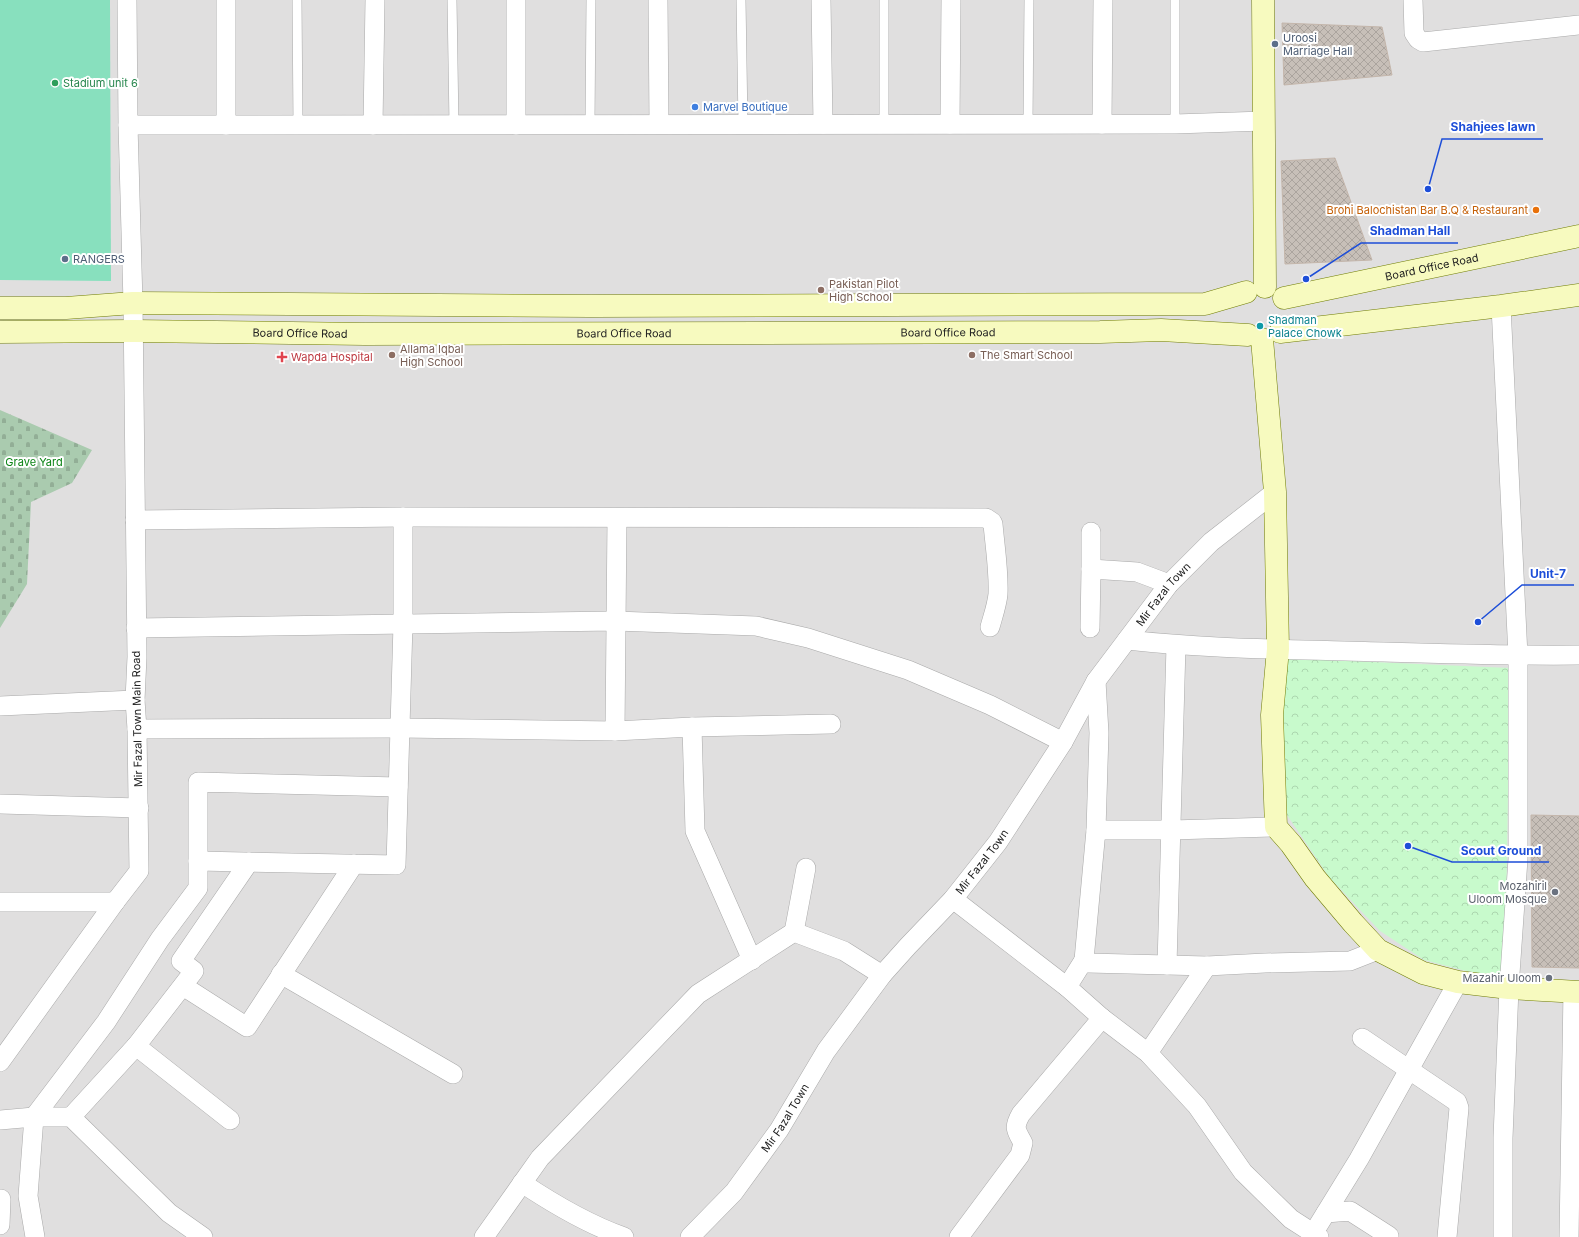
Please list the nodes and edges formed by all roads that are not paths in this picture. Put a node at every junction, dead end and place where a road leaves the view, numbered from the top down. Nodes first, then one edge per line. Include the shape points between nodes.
1 (127, 0) edge
2 (226, 0) edge
3 (298, 0) edge
4 (375, 0) edge
5 (452, 0) edge
6 (516, 0) edge
7 (591, 0) edge
8 (658, 0) edge
9 (741, 0) edge
10 (821, 0) edge
11 (884, 0) edge
12 (951, 0) edge
13 (1029, 0) edge
14 (1103, 0) edge
15 (1175, 0) edge
16 (1263, 0) edge
17 (1413, 0) edge
18 (1579, 25) edge
19 (1264, 121) junction
20 (590, 124) junction
21 (659, 124) junction
22 (743, 124) junction
23 (823, 124) junction
24 (884, 124) junction
25 (950, 124) junction
26 (1028, 124) junction
27 (1102, 124) junction
28 (1175, 124) junction
29 (128, 125) junction
30 (226, 125) junction
31 (298, 125) junction
32 (372, 125) junction
33 (454, 125) junction
34 (516, 125) junction
35 (1579, 236) edge
36 (1255, 289) junction
37 (1579, 295) edge
38 (1284, 298) junction
39 (133, 303) junction
40 (1501, 306) junction
41 (0, 308) edge
42 (134, 331) junction
43 (0, 332) edge
44 (1263, 335) junction
45 (1275, 492) junction
46 (403, 517) junction
47 (617, 518) junction
48 (135, 520) junction
49 (1091, 532) dead end
50 (1091, 569) junction
51 (1170, 584) junction
52 (615, 621) junction
53 (404, 624) junction
54 (990, 627) dead end
55 (136, 628) junction
56 (1090, 628) dead end
57 (1127, 640) junction
58 (1176, 646) junction
59 (1278, 649) junction
60 (1579, 655) edge
61 (1518, 656) junction
62 (1096, 681) junction
63 (135, 700) junction
64 (0, 706) edge
65 (831, 724) dead end
66 (692, 727) junction
67 (400, 728) junction
68 (137, 729) junction
69 (615, 731) junction
70 (1063, 742) junction
71 (398, 787) junction
72 (0, 804) edge
73 (139, 808) junction
74 (1276, 827) junction
75 (1096, 830) junction
76 (1172, 830) junction
77 (198, 861) junction
78 (249, 862) junction
79 (354, 864) junction
80 (806, 868) dead end
81 (953, 899) junction
82 (0, 902) edge
83 (115, 902) junction
84 (794, 932) junction
85 (1378, 950) junction
86 (752, 960) junction
87 (1084, 960) junction
88 (1167, 965) junction
89 (1207, 966) junction
90 (281, 974) junction
91 (882, 975) junction
92 (1458, 982) junction
93 (183, 986) junction
94 (1067, 987) junction
95 (1509, 988) junction
96 (1576, 991) edge
97 (1102, 1018) junction
98 (1362, 1038) dead end
99 (136, 1046) junction
100 (1148, 1054) junction
101 (0, 1062) edge
102 (1408, 1069) junction
103 (452, 1074) dead end
104 (34, 1117) junction
105 (71, 1117) junction
106 (0, 1120) edge
107 (230, 1120) dead end
108 (522, 1183) junction
109 (2, 1199) dead end
110 (1326, 1214) junction
111 (0, 1225) edge
112 (692, 1236) edge
113 (1314, 1236) edge
114 (1389, 1236) edge
115 (35, 1237) edge
116 (203, 1237) edge
117 (484, 1237) edge
118 (624, 1237) edge
119 (959, 1237) edge
120 (1447, 1237) edge
121 (1502, 1237) edge
122 (1569, 1237) edge

1 - 29 street, Mir Fazal Town Main Road
2 - 30 street
3 - 31 lane
4 - 32 street
5 - 33 lane
6 - 34 street
7 - 20 lane
8 - 21 street
9 - 22 lane
10 - 23 street
11 - 24 lane
12 - 25 street
13 - 26 lane
14 - 27 street
15 - 28 lane
16 - 19 street
17 - 18 street via 1414,33 1423,42
19 - 28 street
19 - 36 street
20 - 21 street
20 - 34 street
21 - 22 street
22 - 23 street
23 - 24 street
24 - 25 street
25 - 26 street
26 - 27 street
27 - 28 street
29 - 30 street
29 - 39 street, Mir Fazal Town Main Road
30 - 31 street
31 - 32 street
32 - 33 street
33 - 34 street
35 - 38 street, Board Office Road
36 - 38 street via 1274,290
36 - 39 street via 1205,304 591,306
36 - 44 street via 1240,298 1236,314 1242,329
37 - 40 street, Board Office Road
38 - 44 street via 1289,315 1286,324
39 - 41 street via 66,308
39 - 42 street, Mir Fazal Town Main Road
40 - 44 street, Board Office Road
40 - 61 street
42 - 43 street, Board Office Road
42 - 44 street, Board Office Road via 366,334 1161,330
42 - 48 street, Mir Fazal Town Main Road
44 - 45 street
45 - 51 street, Mir Fazal Town via 1211,542
45 - 59 street
46 - 47 street
46 - 48 street
46 - 53 street
47 - 52 street
47 - 54 street via 989,519 993,524 998,571 996,610
48 - 55 street, Mir Fazal Town Main Road
49 - 50 street
50 - 51 street via 1137,572
50 - 56 street
51 - 57 street, Mir Fazal Town
52 - 53 street
52 - 69 street
52 - 70 street via 756,626 808,638 908,670 990,705
53 - 55 street
53 - 67 street
55 - 63 street, Mir Fazal Town Main Road
57 - 58 street
57 - 62 street, Mir Fazal Town
58 - 59 street
58 - 76 street
59 - 61 street
59 - 74 street via 1272,714
60 - 61 street
61 - 95 street via 1518,859
62 - 70 street, Mir Fazal Town
62 - 75 street via 1099,733
63 - 64 street
63 - 68 street, Mir Fazal Town Main Road
65 - 66 street
66 - 69 street
66 - 86 street via 695,831
67 - 68 street
67 - 69 street
67 - 71 street
68 - 73 street, Mir Fazal Town Main Road
70 - 81 street, Mir Fazal Town via 998,842
71 - 77 street via 198,782
71 - 79 street via 396,865
72 - 73 street
73 - 83 street, Mir Fazal Town Main Road via 139,871
74 - 76 street
74 - 85 street via 1353,923
75 - 76 street
75 - 87 street
76 - 88 street
77 - 78 street
77 - 104 street via 198,888 160,939 106,1022
78 - 79 street
78 - 93 street via 181,961 194,971
79 - 90 street
80 - 84 street
81 - 91 street, Mir Fazal Town
81 - 94 street
82 - 83 street
83 - 101 street, Mir Fazal Town Main Road
84 - 86 street
84 - 91 street via 844,951
85 - 89 street via 1350,961
85 - 92 street via 1423,973
86 - 108 street via 698,994 540,1158
87 - 88 street via 1088,963
87 - 94 street
88 - 89 street
89 - 100 street
90 - 93 street via 247,1027
90 - 103 street
91 - 112 street, Mir Fazal Town via 826,1052 779,1130 734,1192
92 - 95 street
92 - 102 street
93 - 99 street
94 - 97 street
95 - 96 street
95 - 121 street
96 - 122 street
97 - 100 street
97 - 119 street via 1021,1114 1016,1124 1023,1143 1020,1155
98 - 102 street
99 - 105 street
99 - 107 street
100 - 113 street via 1197,1106 1243,1172 1291,1219
102 - 110 street
102 - 120 street via 1457,1102 1459,1108
104 - 105 street
104 - 106 street
104 - 115 street via 28,1196
105 - 116 street via 169,1213
108 - 117 street
108 - 118 street via 571,1214 600,1229
109 - 111 street
110 - 113 street
110 - 114 street via 1350,1211

